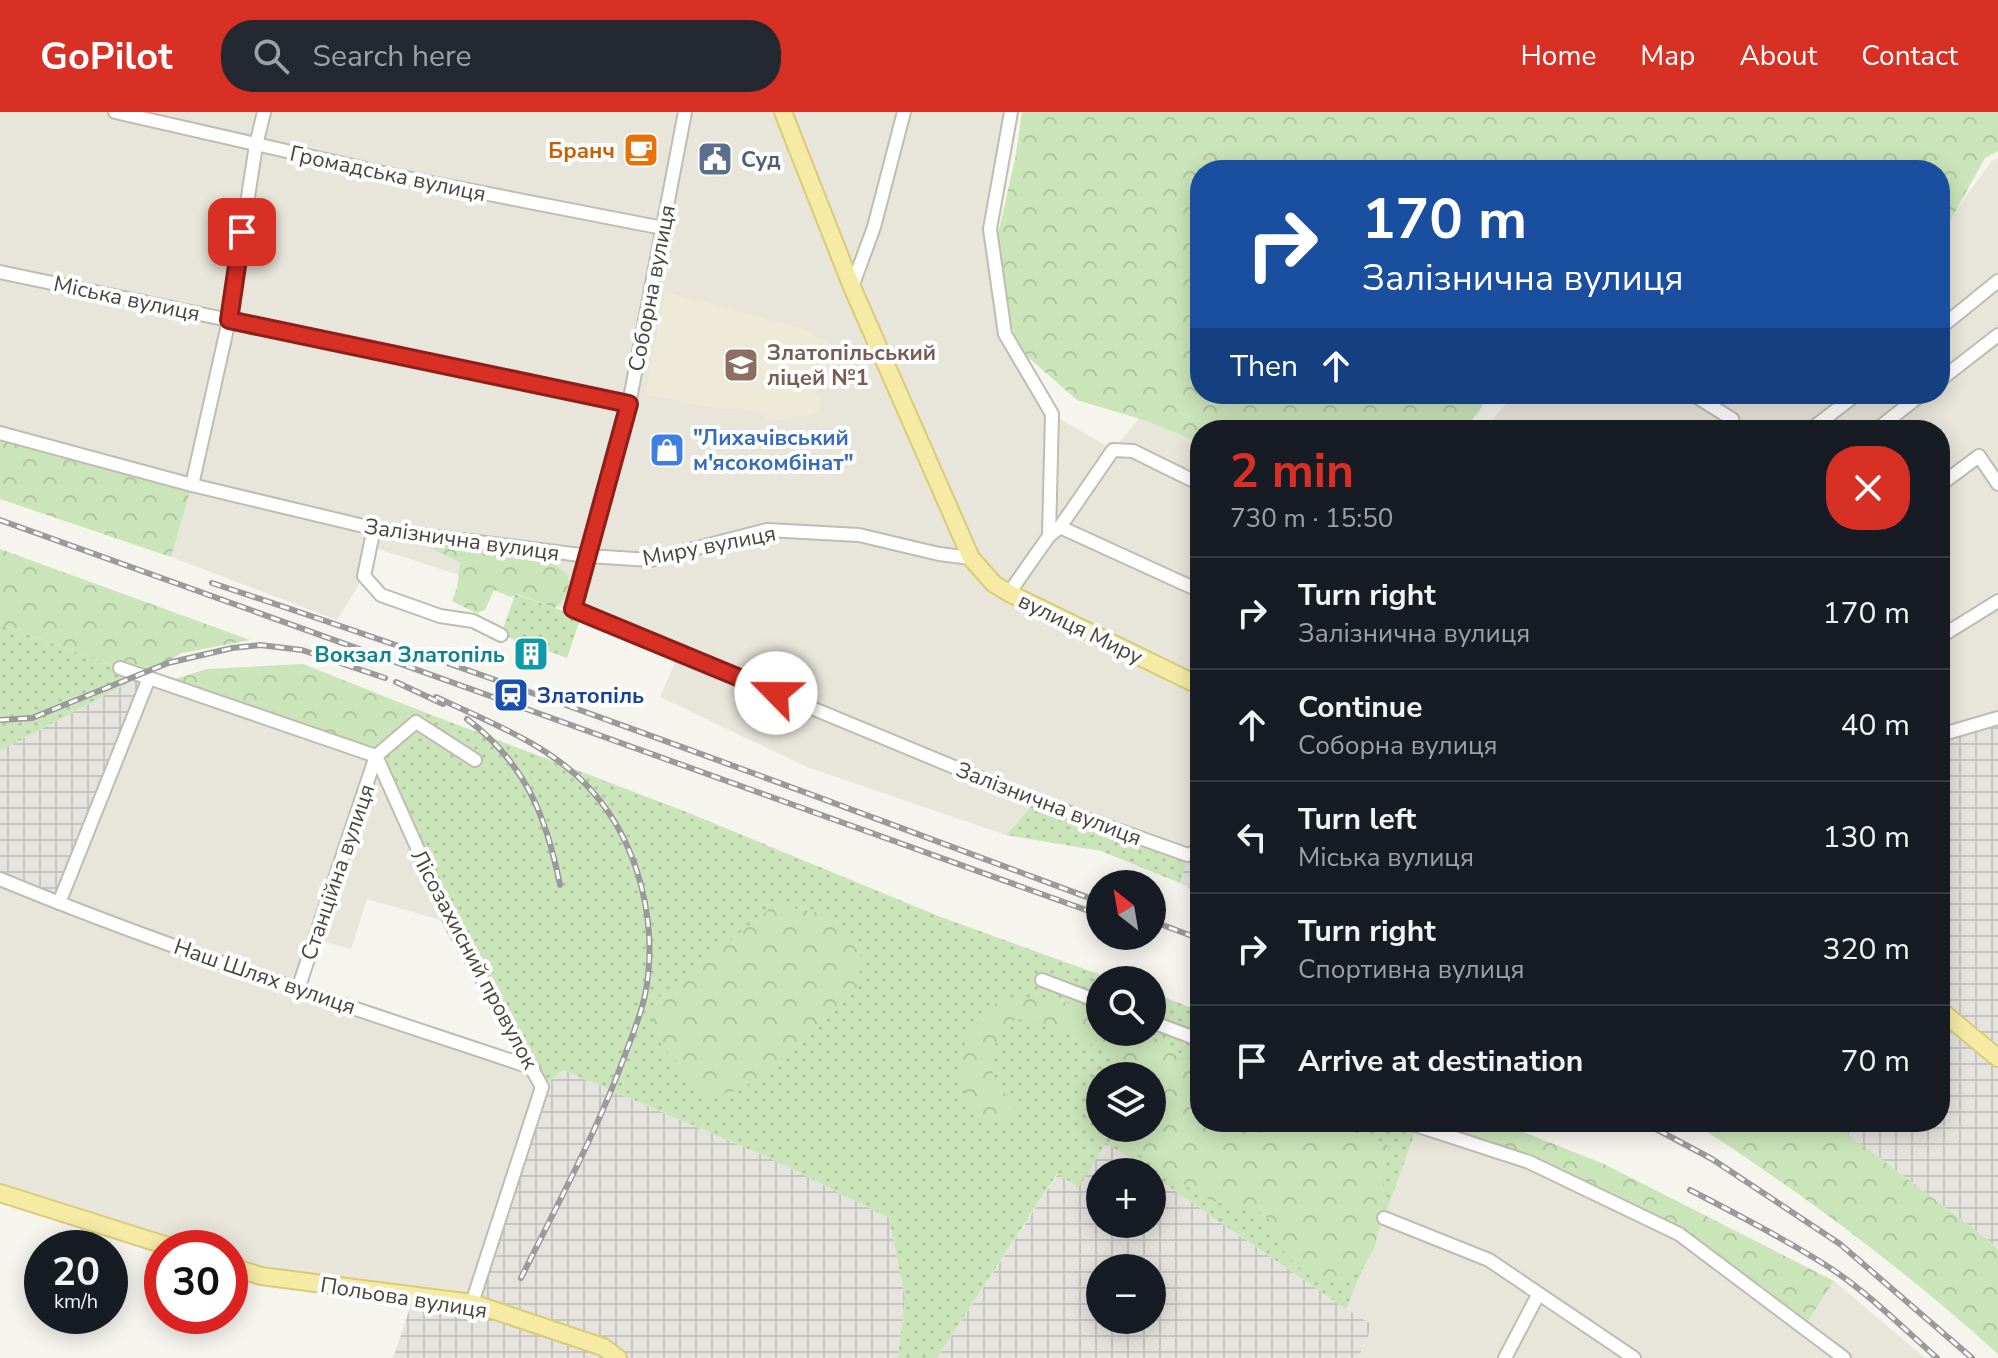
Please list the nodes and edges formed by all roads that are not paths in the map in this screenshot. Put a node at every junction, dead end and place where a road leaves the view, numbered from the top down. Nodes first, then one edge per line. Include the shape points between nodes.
1 (115, 112) edge
2 (264, 112) edge
3 (685, 112) edge
4 (783, 112) edge
5 (904, 112) edge
6 (1011, 112) edge
7 (256, 145) junction
8 (663, 228) junction
9 (0, 272) edge
10 (1998, 281) edge
11 (852, 287) junction
12 (229, 320) junction
13 (1950, 320) edge
14 (1998, 335) edge
15 (1950, 372) edge
16 (629, 404) junction
17 (1708, 404) edge
18 (1844, 404) edge
19 (1909, 404) edge
20 (1732, 420) edge
21 (1823, 420) edge
22 (1889, 420) edge
23 (0, 433) edge
24 (1950, 478) edge
25 (1190, 479) edge
26 (1998, 484) edge
27 (192, 485) junction
28 (374, 528) junction
29 (1055, 532) junction
30 (588, 556) junction
31 (971, 558) junction
32 (1190, 587) edge
33 (1009, 593) junction
34 (1998, 601) edge
35 (1950, 631) edge
36 (501, 635) dead end
37 (120, 668) dead end
38 (149, 678) junction
39 (1190, 681) edge
40 (1998, 718) edge
41 (1950, 732) edge
42 (376, 756) junction
43 (475, 760) dead end
44 (1190, 854) edge
45 (0, 879) edge
46 (59, 903) junction
47 (1042, 980) dead end
48 (298, 989) junction
49 (1086, 997) edge
50 (1950, 1018) edge
51 (1166, 1027) edge
52 (1190, 1036) edge
53 (1998, 1058) edge
54 (533, 1068) junction
55 (1437, 1132) edge
56 (0, 1193) edge
57 (1384, 1218) dead end
58 (144, 1239) edge
59 (248, 1272) edge
60 (1538, 1295) junction
61 (472, 1303) junction
62 (618, 1358) edge
63 (1505, 1358) edge
64 (1634, 1358) edge
65 (1844, 1358) edge

1 - 7 street, Громадська вулиця
2 - 7 street
3 - 8 street, Соборна вулиця
4 - 11 main road
5 - 11 street
6 - 29 street via 990,229 1005,334 1052,414
7 - 8 street, Громадська вулиця
7 - 12 street
8 - 16 street, Соборна вулиця
9 - 12 street, Міська вулиця
10 - 13 street
11 - 31 main road
12 - 16 street, Міська вулиця
12 - 27 street
14 - 15 street
16 - 30 street, Соборна вулиця
17 - 20 street
18 - 21 street
19 - 22 street
23 - 27 street, Залізнична вулиця
24 - 26 street via 1979,456
25 - 29 street via 1133,451 1113,450
27 - 28 street, Залізнична вулиця
28 - 30 street, Залізнична вулиця
28 - 36 street via 364,576 381,595 440,616 473,621
29 - 32 street
29 - 33 street
30 - 31 street, Миру вулиця via 651,560 767,530 859,535
30 - 44 street, Залізнична вулиця via 573,609 1036,801
31 - 33 main road, вулиця Миру
33 - 39 main road, вулиця Миру
34 - 35 street
37 - 38 street
38 - 42 street
38 - 46 street
40 - 41 street
42 - 43 street via 416,722
42 - 48 street, Станційна вулиця
42 - 54 street, Лісозахисний провулок via 451,923
45 - 46 street, Наш Шлях вулиця
46 - 48 street, Наш Шлях вулиця
47 - 49 street
48 - 54 street, Наш Шлях вулиця
50 - 53 main road
51 - 52 street
54 - 61 street, Лісозахисний провулок via 542,1087
55 - 65 street via 1529,1162 1679,1234
56 - 58 main road
57 - 60 street via 1489,1260
59 - 61 main road, Польова вулиця
60 - 63 street
60 - 64 street
61 - 62 main road, Польова вулиця via 603,1347

